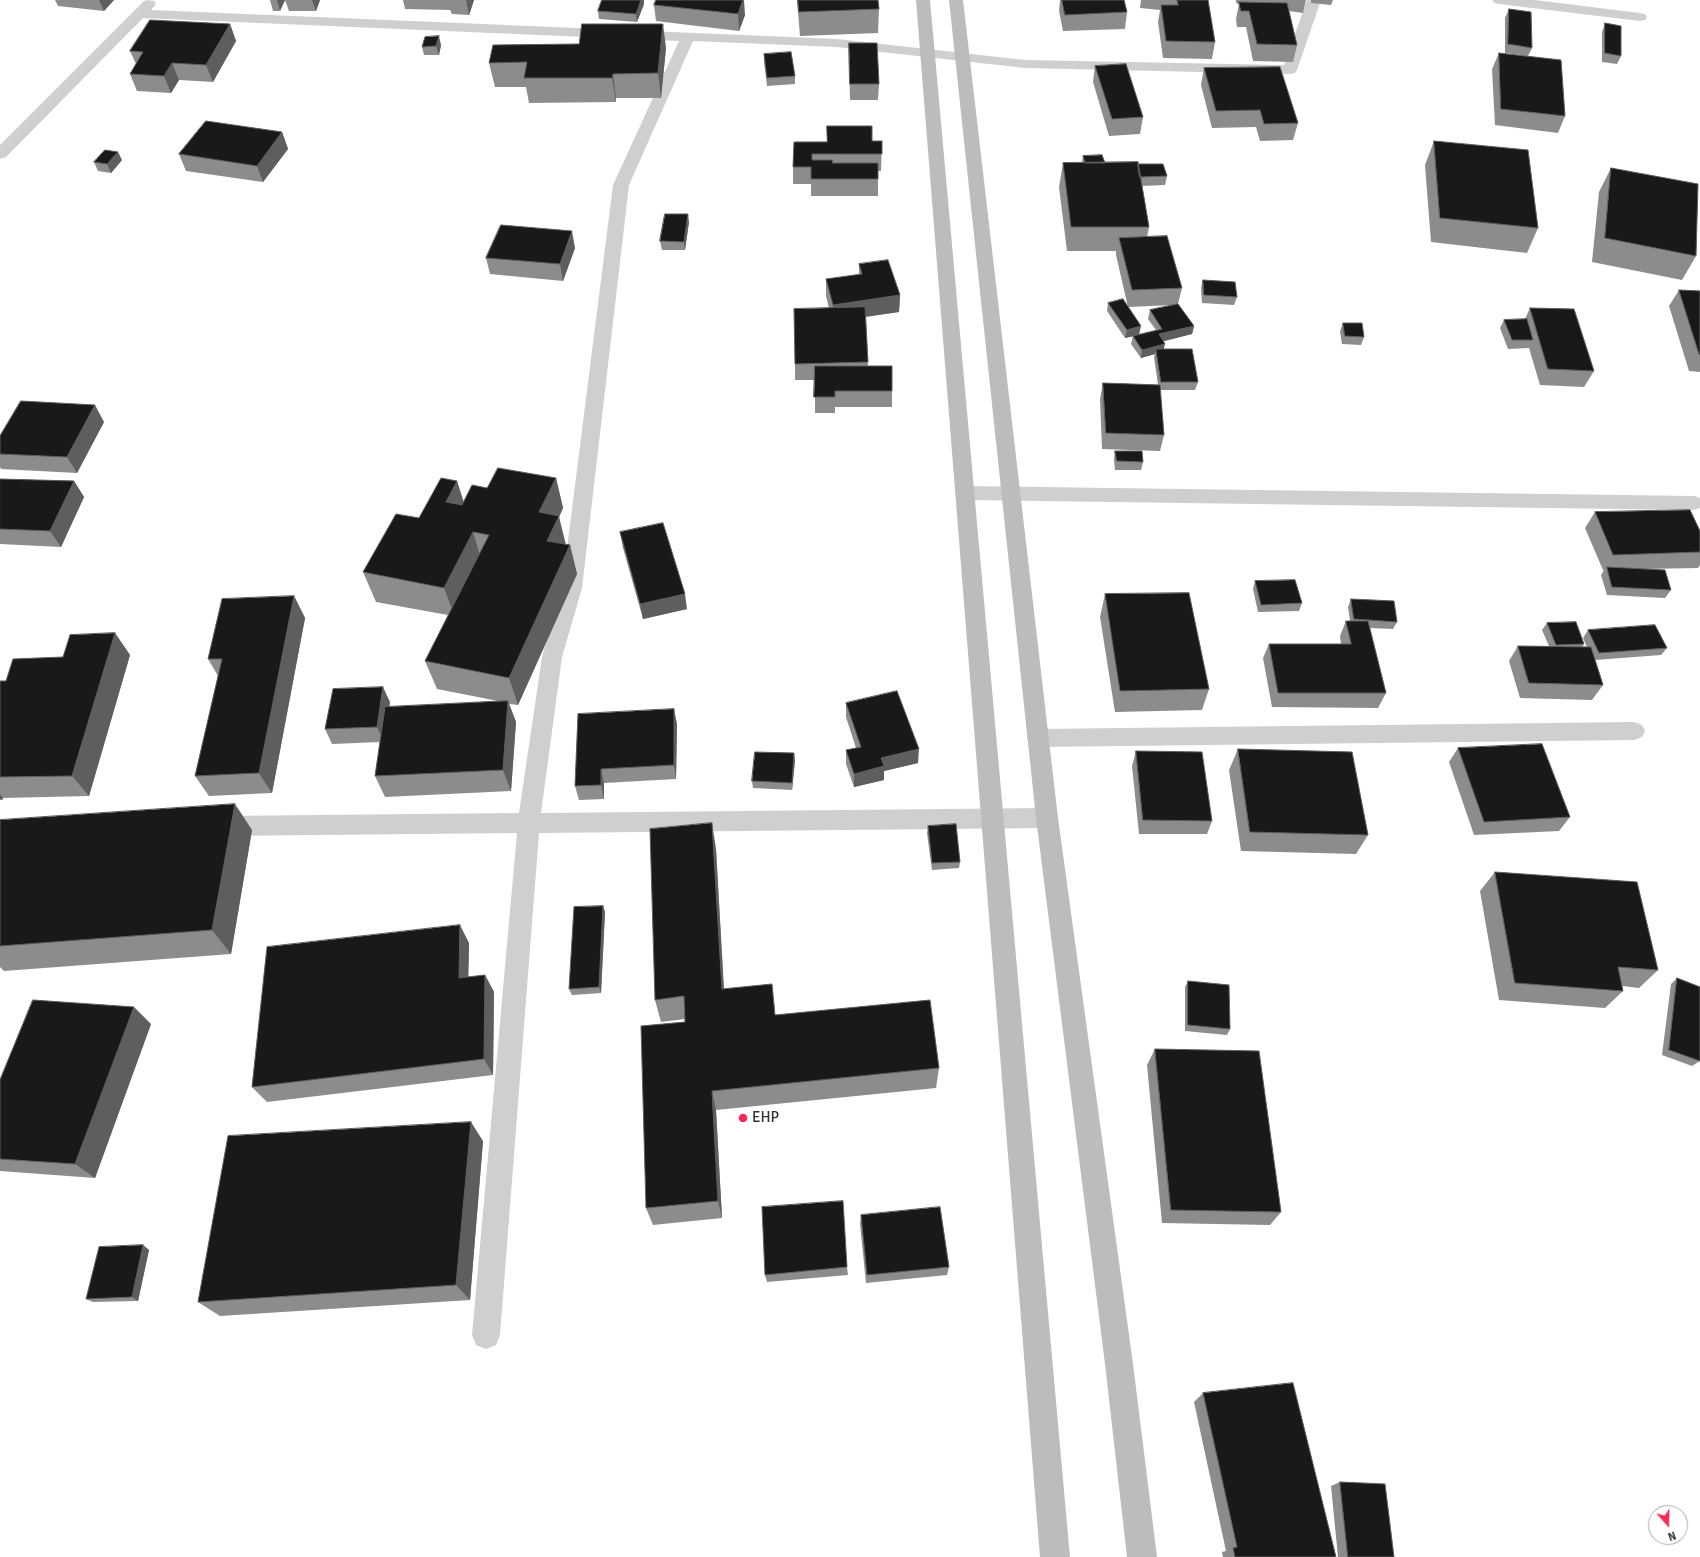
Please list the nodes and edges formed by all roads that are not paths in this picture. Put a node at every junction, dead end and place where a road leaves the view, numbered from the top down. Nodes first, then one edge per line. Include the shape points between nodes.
1 (152, 0) edge
2 (923, 0) edge
3 (956, 0) edge
4 (1314, 0) edge
5 (1499, 0) edge
6 (139, 14) junction
7 (1640, 17) dead end
8 (688, 37) junction
9 (927, 52) junction
10 (963, 57) junction
11 (0, 154) edge
12 (965, 493) junction
13 (1011, 494) junction
14 (1694, 503) dead end
15 (1634, 730) dead end
16 (1038, 738) junction
17 (992, 818) junction
18 (1047, 818) junction
19 (529, 822) junction
20 (197, 826) edge
21 (486, 1335) dead end
22 (1055, 1557) edge
23 (1142, 1557) edge

1 - 6 street
2 - 9 main road
3 - 10 main road
4 - 10 street via 1290,70 1025,64
5 - 7 street
6 - 8 street
6 - 11 street
8 - 9 street via 837,43
8 - 19 street via 621,185 572,588 552,657
9 - 10 street
9 - 12 main road
10 - 13 main road
12 - 13 street
12 - 17 main road
13 - 14 street
13 - 16 main road
15 - 16 street
16 - 18 main road
17 - 18 street
17 - 19 street
17 - 22 main road
18 - 23 main road
19 - 20 street
19 - 21 street

